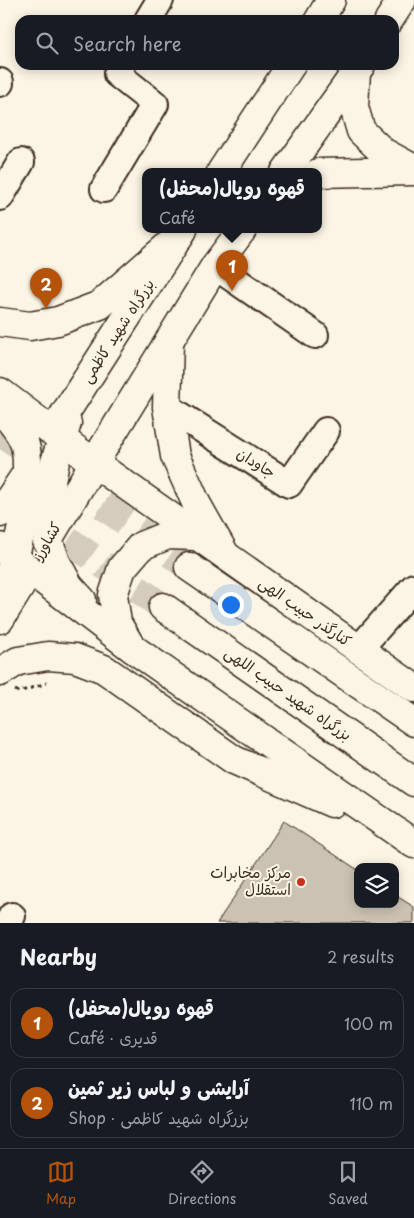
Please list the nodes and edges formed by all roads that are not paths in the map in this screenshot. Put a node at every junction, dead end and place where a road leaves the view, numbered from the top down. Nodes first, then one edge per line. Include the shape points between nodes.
1 (160, 0) edge
2 (331, 0) edge
3 (402, 0) edge
4 (151, 15) edge
5 (323, 15) edge
6 (392, 15) edge
7 (119, 70) edge
8 (288, 70) edge
9 (357, 70) edge
10 (358, 70) edge
11 (21, 162) dead end
12 (224, 168) edge
13 (288, 168) edge
14 (414, 170) edge
15 (322, 174) edge
16 (104, 189) dead end
17 (0, 198) edge
18 (240, 233) edge
19 (180, 234) edge
20 (215, 266) junction
21 (0, 322) edge
22 (315, 335) dead end
23 (169, 342) junction
24 (0, 392) edge
25 (167, 407) junction
26 (0, 409) edge
27 (326, 430) dead end
28 (57, 435) junction
29 (94, 463) junction
30 (27, 471) junction
31 (0, 513) edge
32 (196, 536) junction
33 (48, 539) junction
34 (226, 556) junction
35 (15, 558) edge
36 (189, 567) tunnel mouth
37 (414, 587) edge
38 (0, 595) edge
39 (163, 607) tunnel mouth
40 (0, 619) edge
41 (132, 648) junction
42 (358, 650) junction
43 (0, 672) edge
44 (414, 688) edge
45 (414, 722) edge
46 (414, 782) edge
47 (387, 826) junction
48 (414, 844) edge

1 - 4 street
2 - 5 main road
3 - 6 main road
7 - 16 street via 117,74 155,104
8 - 12 main road
9 - 13 main road
10 - 14 main road via 354,107 360,131 384,152
11 - 17 street
14 - 15 main road
18 - 20 main road
19 - 21 main road via 100,305 58,322 30,326
19 - 28 main road, بزرگراه شهید کاظمی via 99,360
20 - 22 street
20 - 23 main road
23 - 25 main road
23 - 29 main road, کشاورز
24 - 28 main road, کنارگذر حبیب الهی
25 - 27 street, جاودان via 290,484
25 - 34 main road via 175,456
26 - 30 main road via 24,441
28 - 29 main road, کنارگذر حبیب الهی
28 - 30 main road, بزرگراه شهید کاظمی
28 - 33 main road via 46,499
29 - 32 main road, کنارگذر حبیب الهی
29 - 33 main road, کشاورز
30 - 31 main road, بزرگراه شهید کاظمی
30 - 35 main road via 26,503
32 - 34 main road, کنارگذر حبیب الهی
32 - 41 main road via 168,535 141,546 122,568 113,595 117,623
33 - 35 main road, کشاورز
33 - 41 main road via 56,562 70,586 95,615
34 - 42 main road, کنارگذر حبیب الهی
35 - 38 main road
35 - 40 main road, کشاورز
35 - 41 main road
36 - 45 main road
37 - 42 street
39 - 46 main road, بزرگراه شهید حبیب اللهی
41 - 47 main road
42 - 44 main road, کنارگذر حبیب الهی
43 - 47 main road via 18,661 48,656 82,660 104,669 234,760
47 - 48 main road

